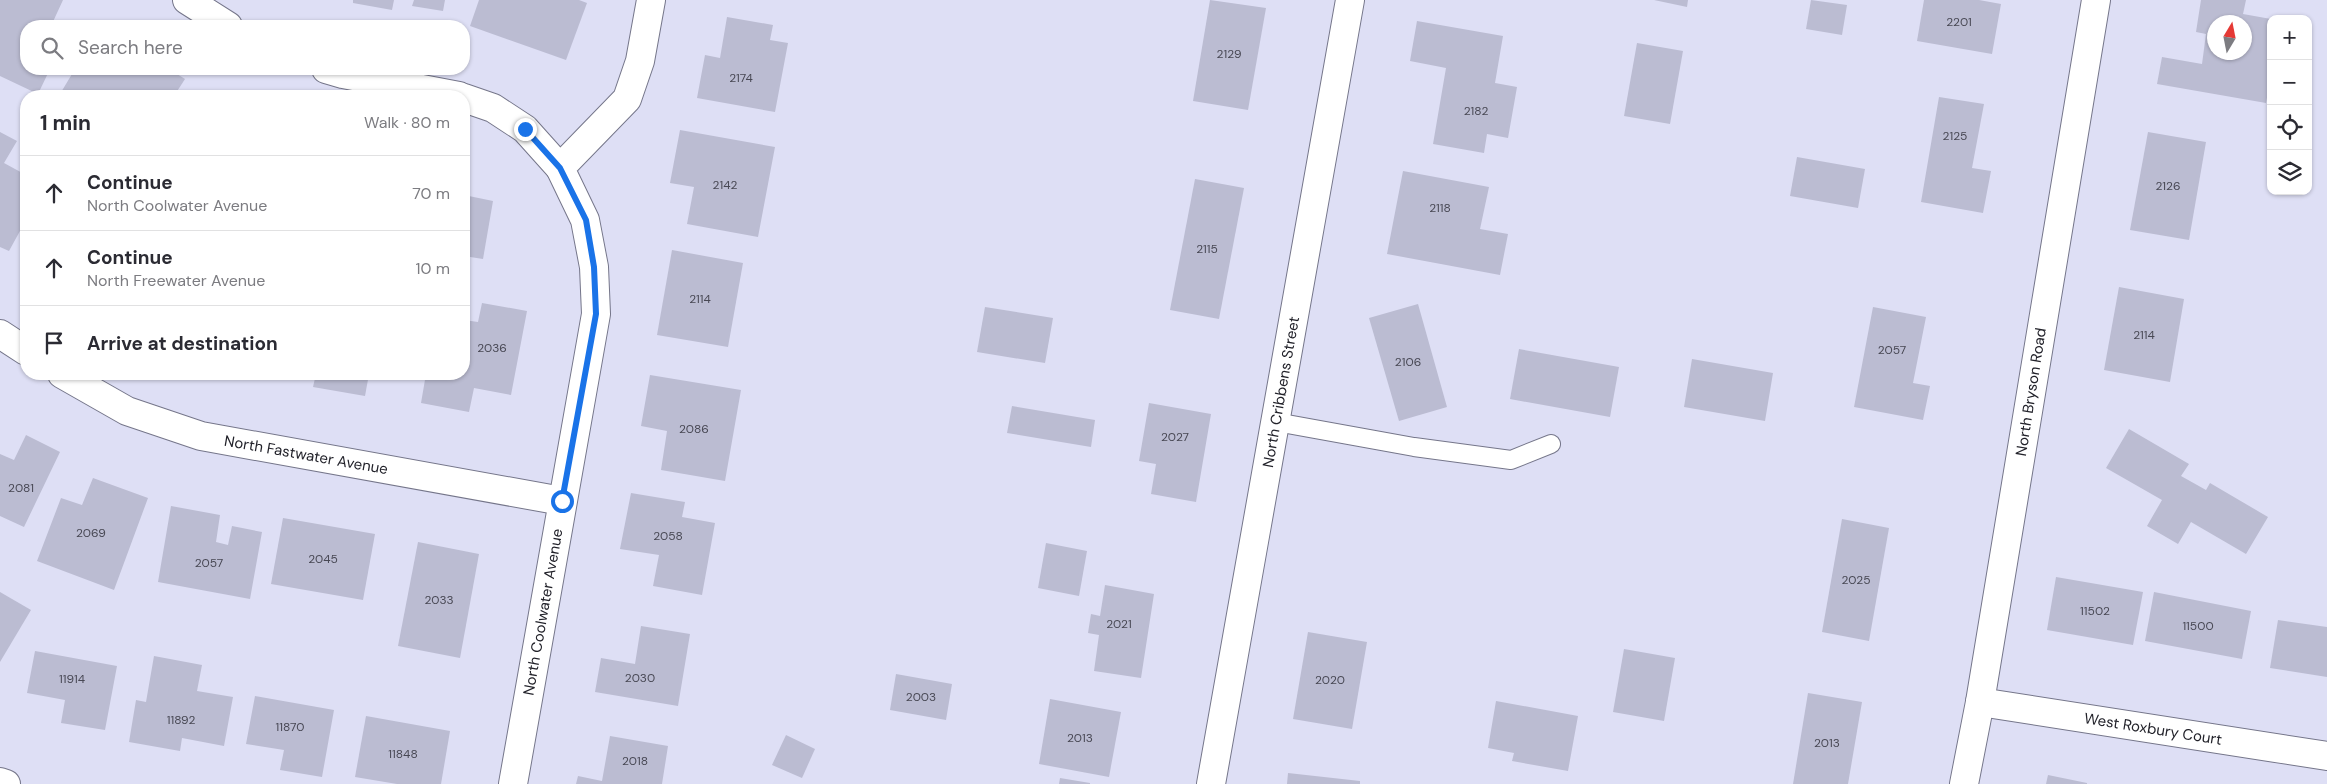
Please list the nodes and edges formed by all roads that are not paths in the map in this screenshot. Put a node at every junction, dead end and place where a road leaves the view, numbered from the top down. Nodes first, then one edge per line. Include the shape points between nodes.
1 (187, 0) edge
2 (651, 0) edge
3 (1350, 0) edge
4 (2096, 0) edge
5 (219, 20) edge
6 (348, 75) edge
7 (427, 90) edge
8 (470, 100) edge
9 (560, 168) junction
10 (0, 334) edge
11 (20, 347) edge
12 (73, 380) edge
13 (1276, 422) junction
14 (1551, 444) dead end
15 (562, 501) junction
16 (1980, 702) junction
17 (2327, 756) edge
18 (0, 782) edge
19 (6, 784) edge
20 (513, 784) edge
21 (1211, 784) edge
22 (1964, 784) edge

1 - 5 street
2 - 9 street via 640,61 627,99
3 - 13 street, North Cribbens Street
4 - 16 street, North Bryson Road
6 - 7 street
8 - 9 street, North Coolwater Avenue via 493,108 525,129
9 - 15 street, North Coolwater Avenue via 586,220 594,267 596,314
10 - 11 street
12 - 15 street, North Fastwater Avenue via 127,411 202,436
13 - 14 lane via 1512,460
13 - 21 street, North Cribbens Street
15 - 20 street, North Coolwater Avenue
16 - 17 street, West Roxbury Court
16 - 22 street, North Bryson Road
18 - 19 street

